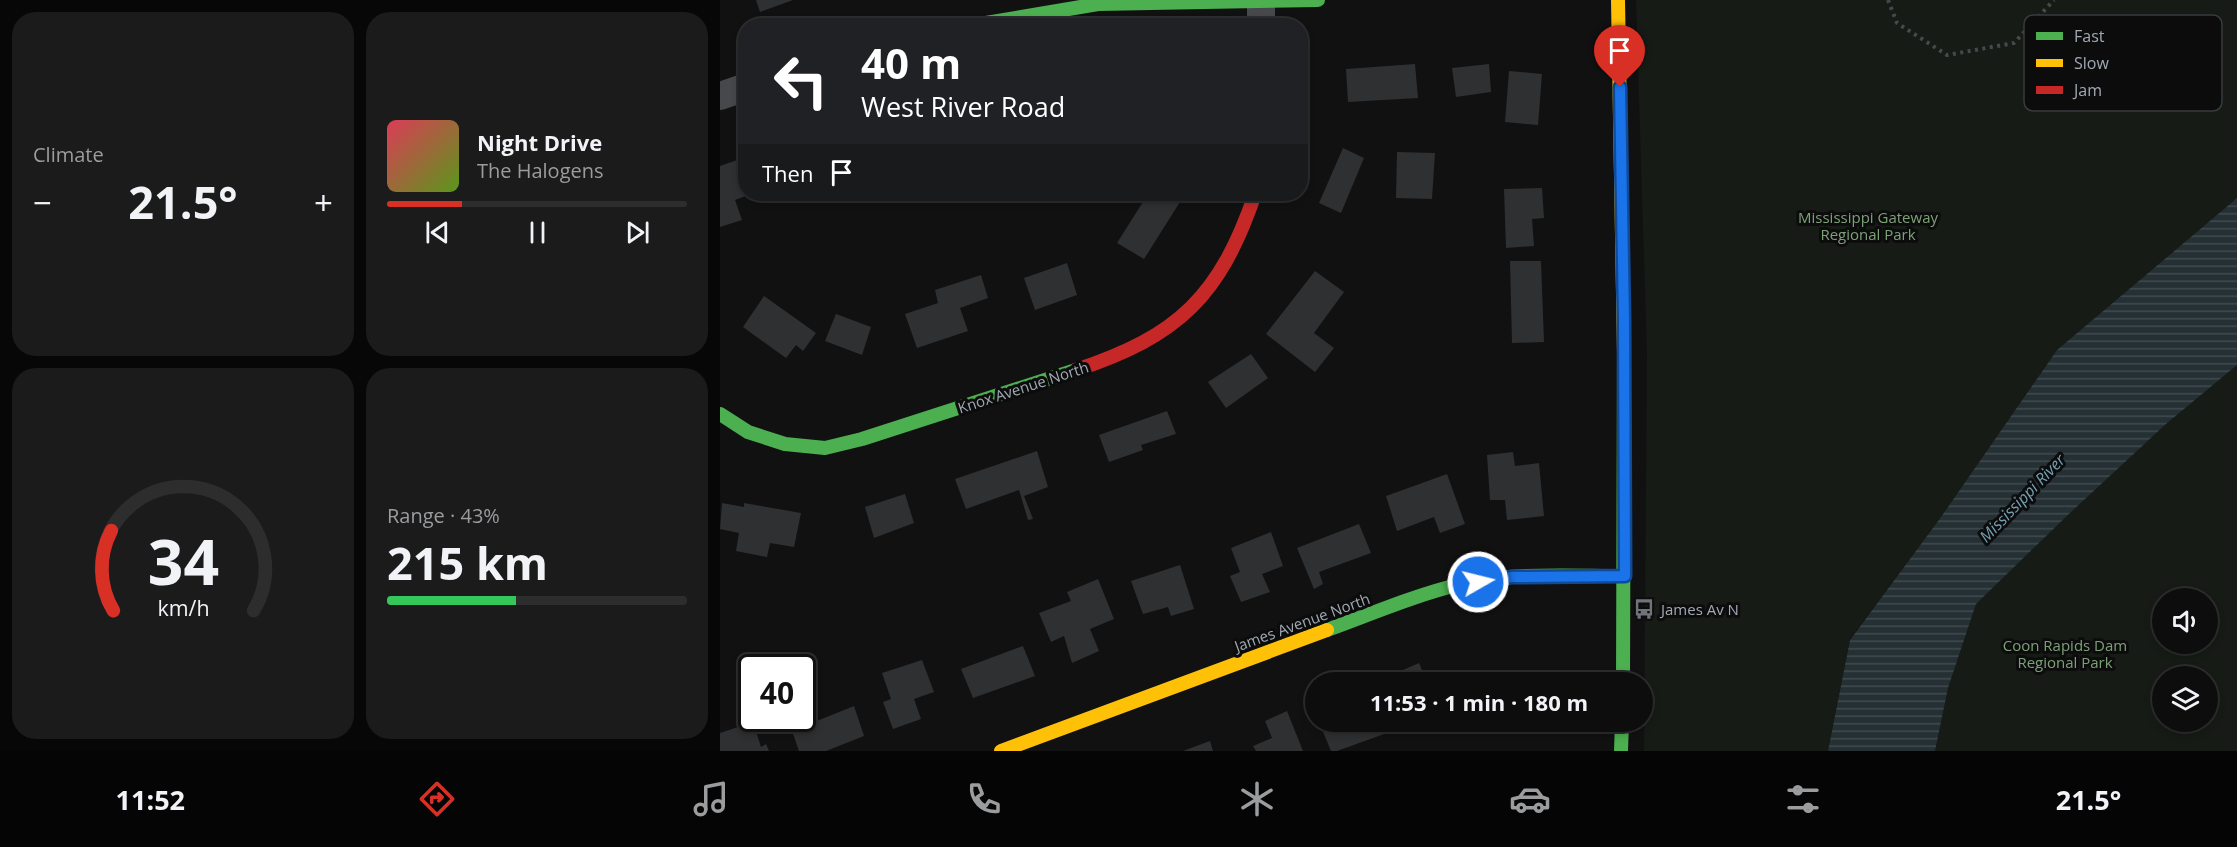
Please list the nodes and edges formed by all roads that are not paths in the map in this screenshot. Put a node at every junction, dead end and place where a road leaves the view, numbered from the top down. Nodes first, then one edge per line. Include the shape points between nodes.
1 (1261, 0) edge
2 (1318, 0) edge
3 (1618, 0) edge
4 (1015, 18) edge
5 (1261, 18) edge
6 (738, 90) edge
7 (720, 96) edge
8 (1253, 201) edge
9 (720, 414) edge
10 (1625, 576) junction
11 (1623, 672) edge
12 (1622, 732) edge
13 (1001, 751) edge
14 (1621, 751) edge

1 - 2 street
1 - 4 street via 1098,4
1 - 5 street
3 - 10 street
6 - 7 street
8 - 9 street, Knox Avenue North via 1218,278 1185,315 1143,344 1106,359 825,448 785,444 748,432
10 - 11 street
10 - 13 street, James Avenue North via 1512,577 1462,584 1416,597
12 - 14 street

